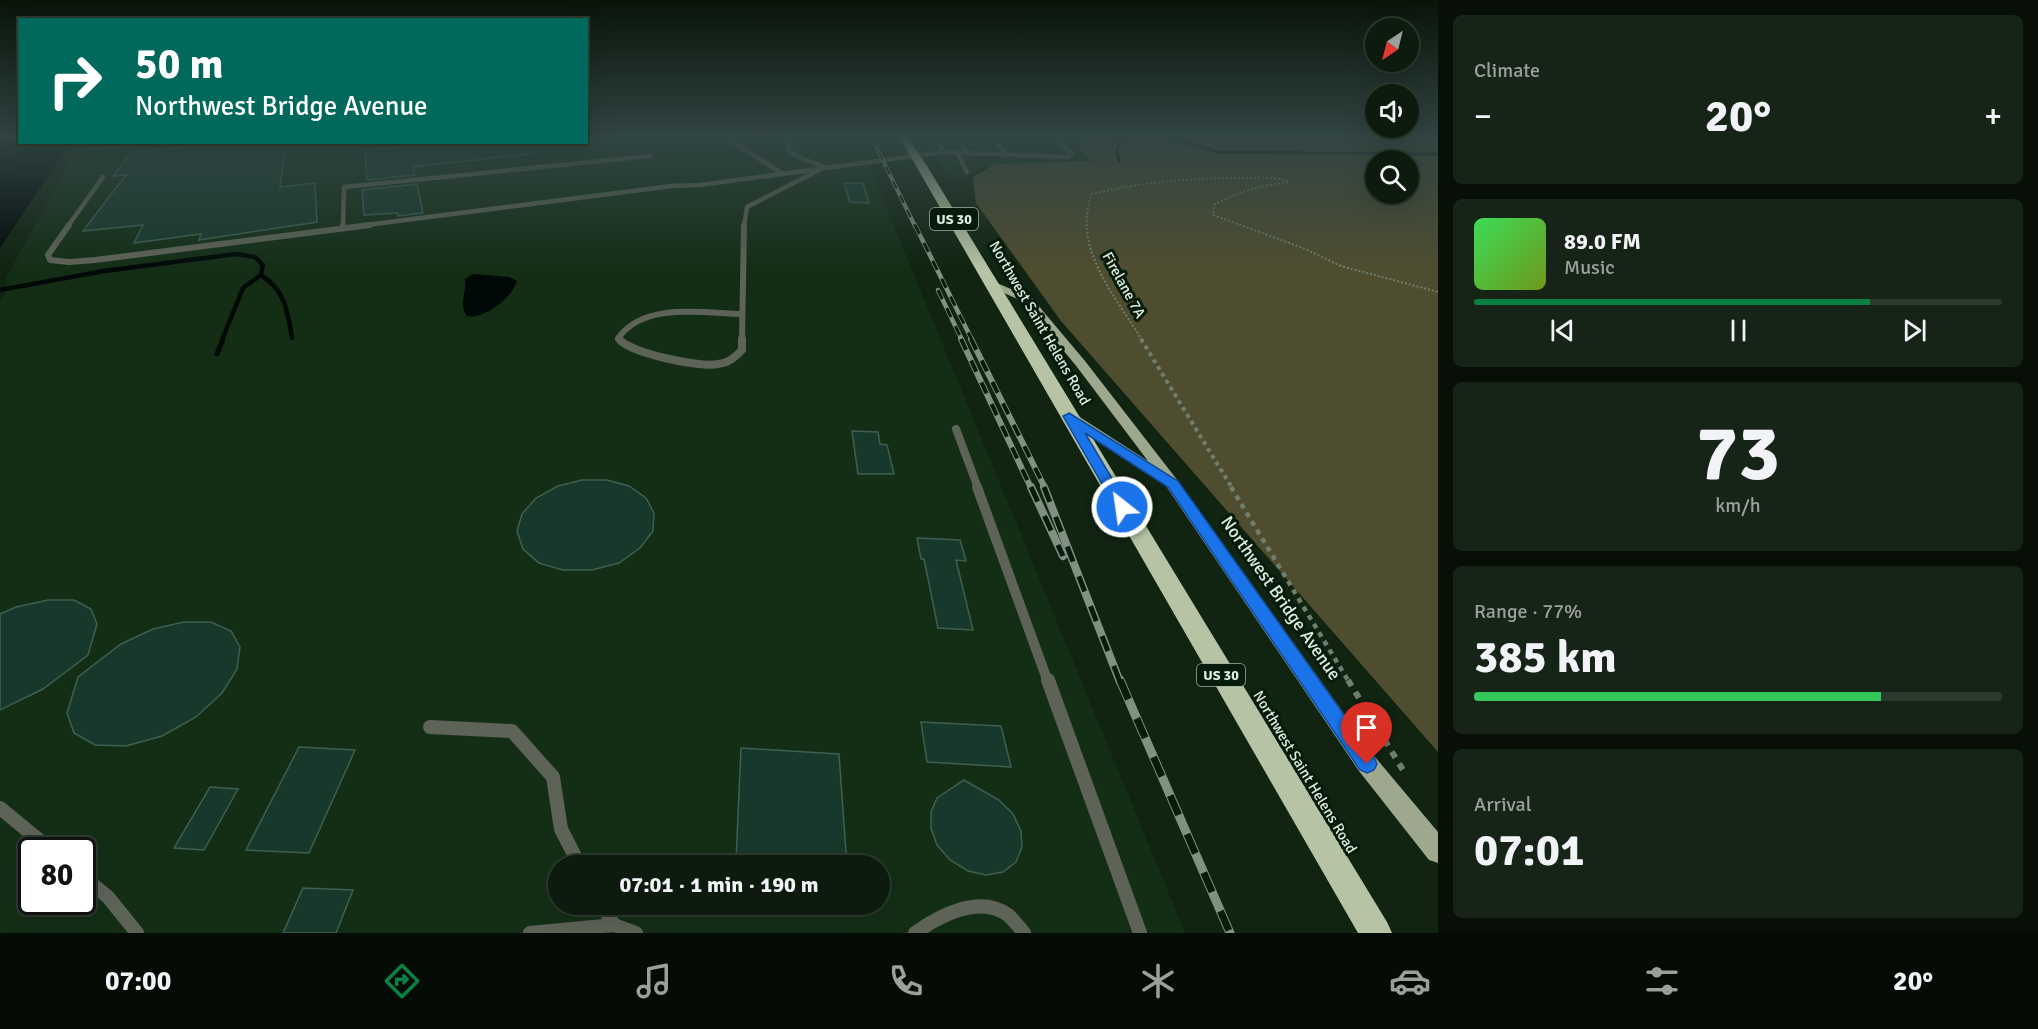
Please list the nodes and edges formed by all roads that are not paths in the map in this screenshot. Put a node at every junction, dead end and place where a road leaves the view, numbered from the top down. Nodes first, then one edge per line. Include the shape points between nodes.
1 (100, 182) edge
2 (406, 182) edge
3 (726, 182) edge
4 (801, 182) edge
5 (931, 182) edge
6 (343, 228) junction
7 (992, 284) junction
8 (742, 314) junction
9 (1069, 416) junction
10 (956, 429) dead end
11 (1173, 484) junction
12 (430, 727) dead end
13 (0, 808) edge
14 (35, 837) edge
15 (1438, 851) edge
16 (574, 855) edge
17 (96, 887) edge
18 (608, 915) edge
19 (614, 925) junction
20 (137, 933) edge
21 (530, 933) edge
22 (636, 933) edge
23 (915, 933) edge
24 (1024, 933) edge
25 (1140, 933) edge
26 (1376, 933) edge

1 - 6 lane via 56,242 48,255 50,260 95,260
2 - 6 lane via 344,188
3 - 6 lane
4 - 8 lane via 747,207
5 - 7 highway, Northwest Saint Helens Road / US 30
7 - 9 highway, Northwest Saint Helens Road / US 30
7 - 11 main road, Northwest Bridge Avenue via 1028,300
8 - 8 lane via 742,350 738,356 717,365 676,361 627,345 619,337 628,325 658,314
9 - 11 main road, Northwest Bridge Avenue
9 - 26 highway, Northwest Saint Helens Road / US 30
10 - 25 lane
11 - 15 main road, Northwest Bridge Avenue via 1367,764
12 - 16 lane via 512,731 553,777 561,829
13 - 14 lane
17 - 20 lane
18 - 19 lane
19 - 21 lane
19 - 22 lane
23 - 24 lane via 942,915 970,906 1005,913

